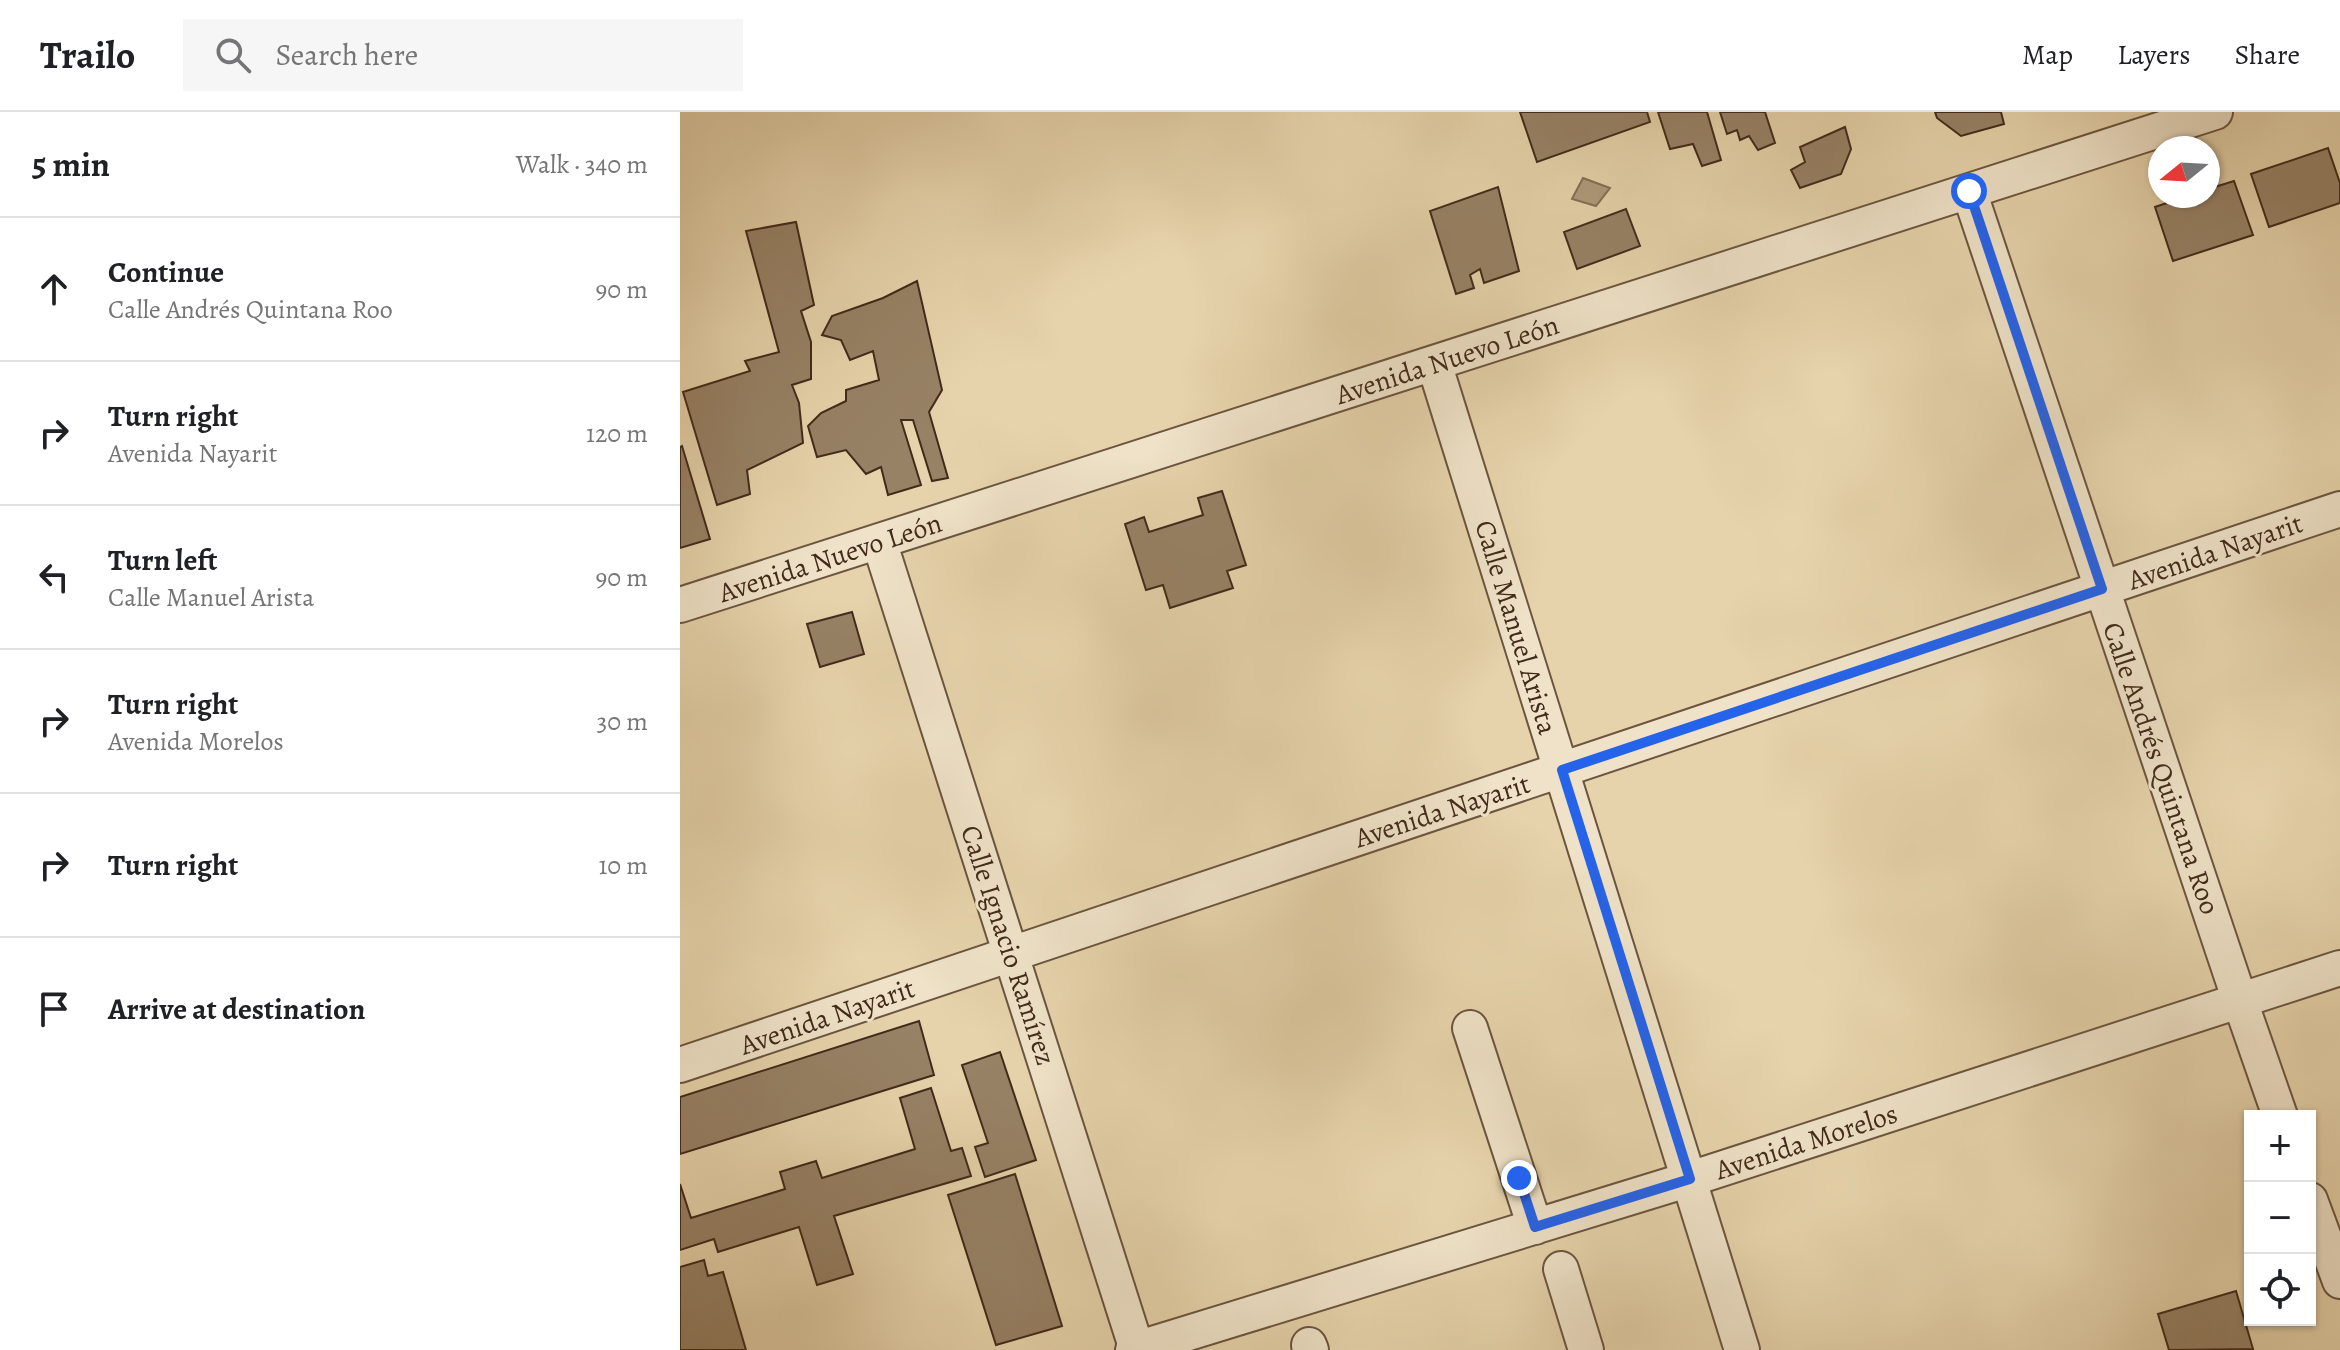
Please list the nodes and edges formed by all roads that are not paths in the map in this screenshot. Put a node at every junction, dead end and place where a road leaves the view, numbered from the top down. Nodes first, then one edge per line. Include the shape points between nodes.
1 (2215, 112) edge
2 (1969, 191) junction
3 (1434, 363) junction
4 (2340, 509) edge
5 (879, 541) junction
6 (2102, 589) junction
7 (680, 605) edge
8 (1562, 770) junction
9 (1012, 954) junction
10 (2340, 968) edge
11 (2240, 1001) junction
12 (1470, 1028) dead end
13 (680, 1065) edge
14 (2278, 1110) edge
15 (1690, 1179) junction
16 (2316, 1216) edge
17 (1535, 1227) junction
18 (1561, 1269) dead end
19 (2340, 1281) edge
20 (1136, 1350) edge
21 (1586, 1350) edge
22 (1742, 1350) edge

1 - 2 street, Avenida Nuevo León
2 - 3 street, Avenida Nuevo León
2 - 6 street, Calle Andrés Quintana Roo
3 - 5 street, Avenida Nuevo León
3 - 8 street, Calle Manuel Arista
4 - 6 street, Avenida Nayarit
5 - 7 street, Avenida Nuevo León
5 - 9 street, Calle Ignacio Ramírez
6 - 8 street, Avenida Nayarit
6 - 11 street, Calle Andrés Quintana Roo
8 - 9 street, Avenida Nayarit
8 - 15 street, Calle Manuel Arista
9 - 13 street, Avenida Nayarit
9 - 20 street, Calle Ignacio Ramírez
10 - 11 street, Avenida Morelos
11 - 14 street, Calle Andrés Quintana Roo
11 - 15 street, Avenida Morelos
12 - 17 street
15 - 17 street, Avenida Morelos
15 - 22 street, Calle Manuel Arista
16 - 19 street
17 - 20 street, Avenida Morelos
18 - 21 street

